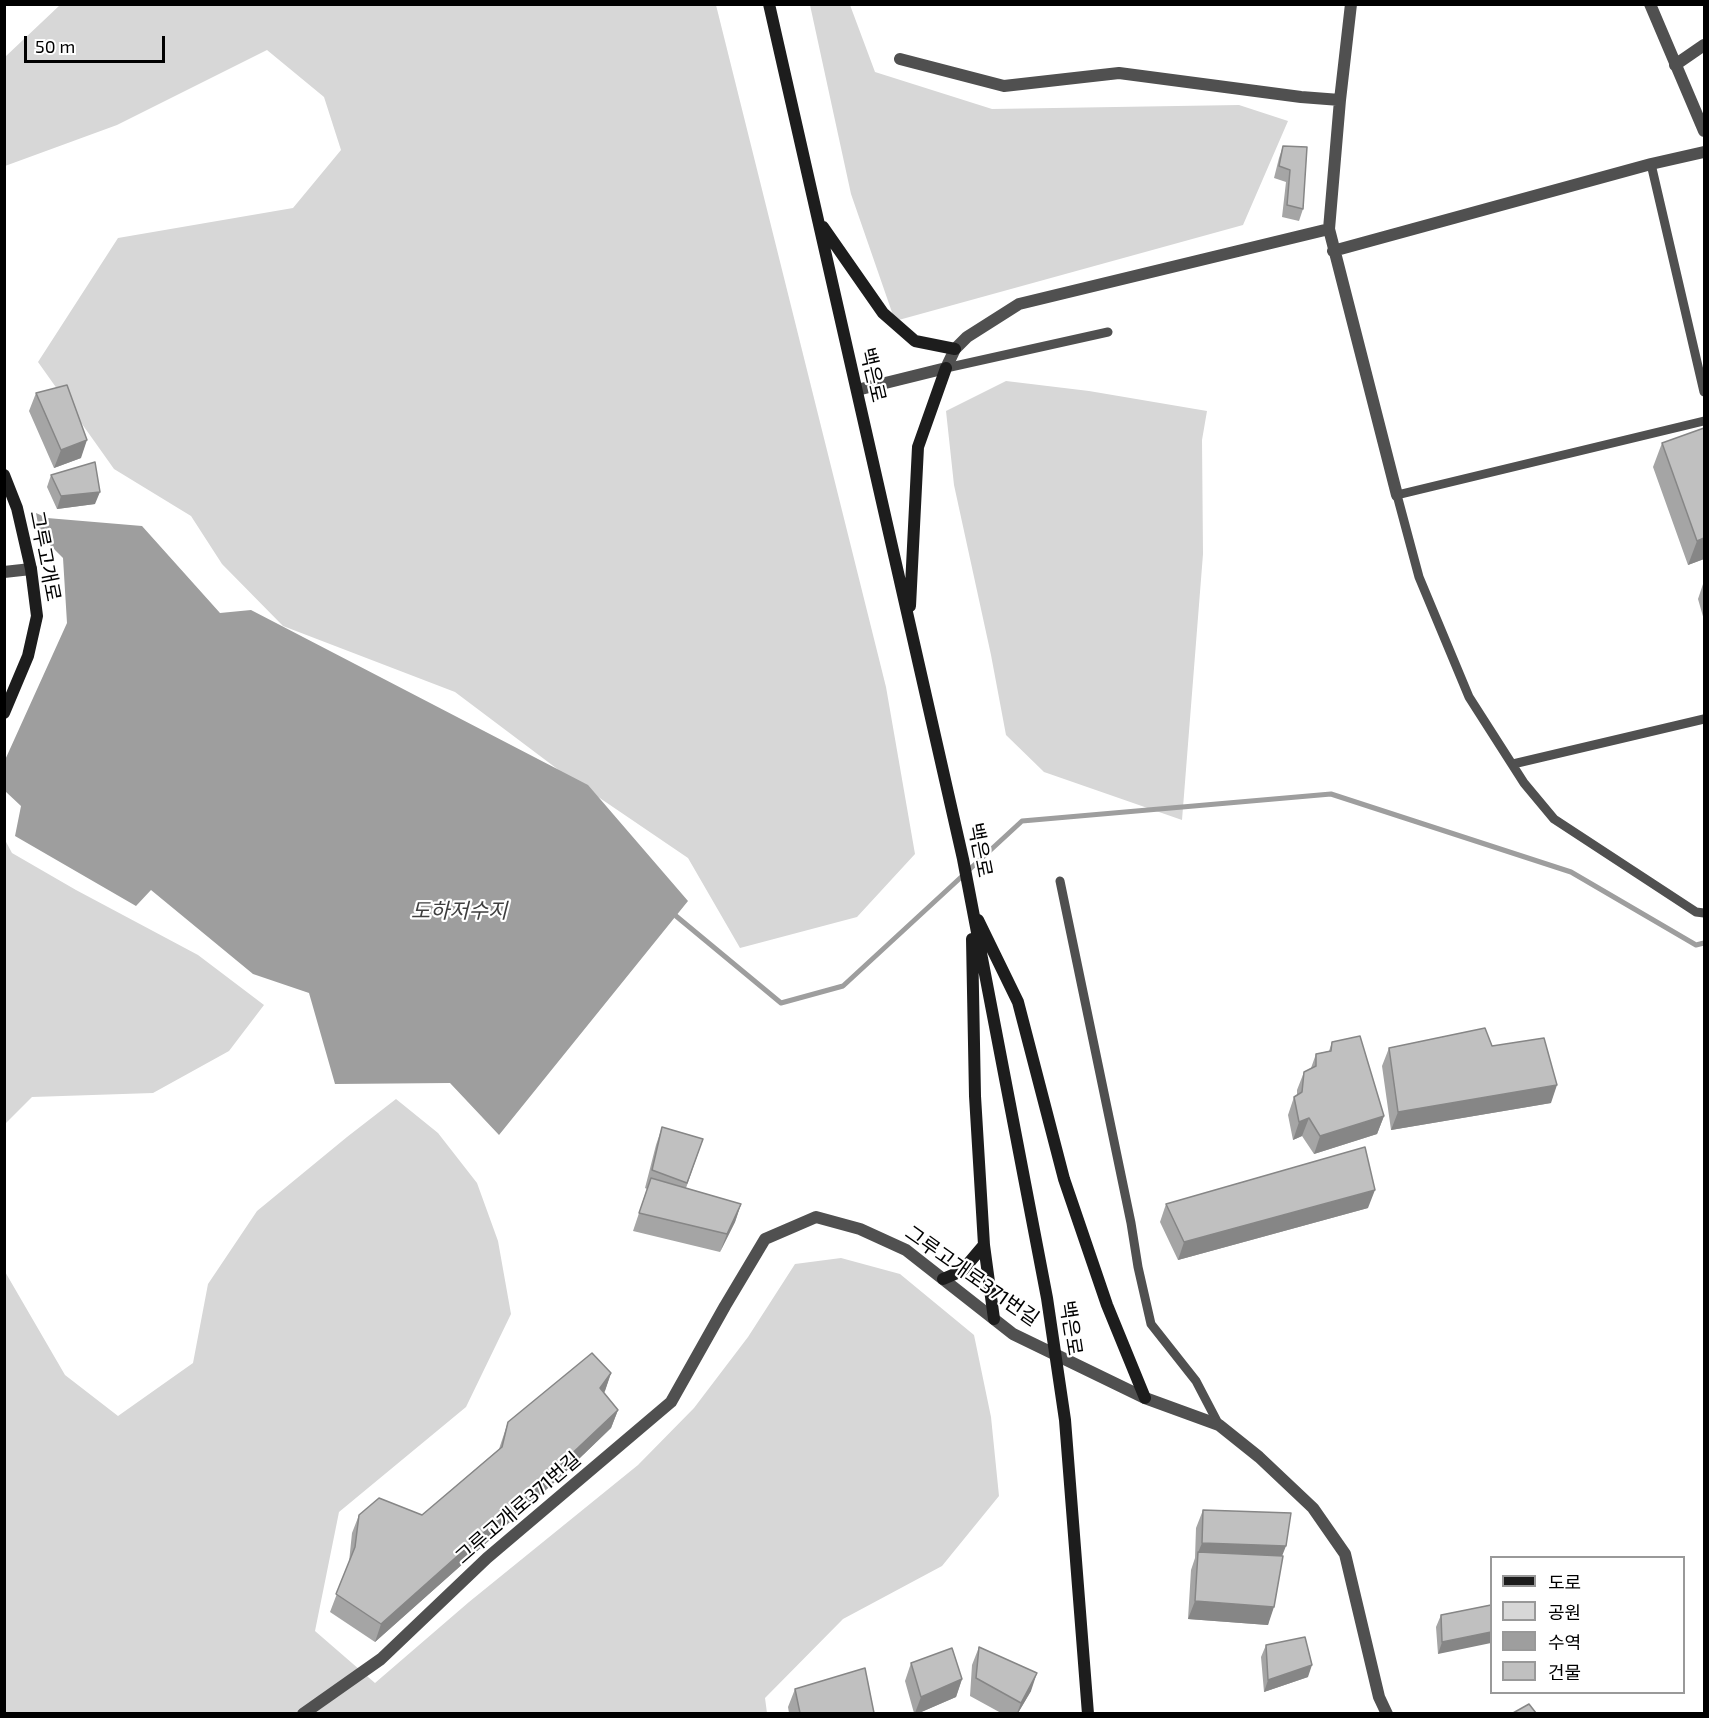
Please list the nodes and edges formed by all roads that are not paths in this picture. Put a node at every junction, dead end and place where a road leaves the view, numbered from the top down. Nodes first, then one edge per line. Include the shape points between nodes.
1 (770, 4) edge
2 (1351, 4) edge
3 (1650, 4) edge
4 (1704, 45) edge
5 (900, 59) dead end
6 (1675, 65) junction
7 (1340, 100) junction
8 (1704, 130) edge
9 (1704, 152) edge
10 (1651, 164) junction
11 (818, 220) junction
12 (1329, 230) junction
13 (1334, 251) junction
14 (1108, 332) dead end
15 (955, 349) junction
16 (946, 368) junction
17 (857, 390) junction
18 (1704, 392) edge
19 (1704, 421) edge
20 (4, 475) edge
21 (1397, 495) junction
22 (31, 569) junction
23 (4, 572) edge
24 (909, 622) junction
25 (4, 713) edge
26 (1704, 718) edge
27 (1512, 765) junction
28 (1060, 881) dead end
29 (971, 905) junction
30 (1704, 913) edge
31 (984, 1245) junction
32 (943, 1279) junction
33 (994, 1319) junction
34 (1145, 1398) junction
35 (1219, 1425) junction
36 (303, 1713) edge
37 (1088, 1713) edge
38 (1387, 1713) edge

1 - 11 main road, 백은로
2 - 7 street
3 - 6 street
4 - 6 street
5 - 7 street via 1004,86 1119,73
6 - 8 street
7 - 12 street
9 - 10 street
10 - 13 street
10 - 18 lane
11 - 15 main road via 883,314 915,341
11 - 17 main road, 백은로
12 - 13 street
12 - 15 street via 1020,304
13 - 21 street
14 - 16 lane
15 - 16 street
16 - 17 street
16 - 24 main road via 918,447
17 - 24 main road, 백은로
19 - 21 lane
20 - 22 main road, 그루고개로 via 17,508
21 - 27 lane via 1419,577 1469,697
22 - 23 street
22 - 25 main road, 그루고개로 via 37,616 28,656
24 - 29 main road, 백은로
26 - 27 lane
27 - 30 lane via 1554,819 1696,912
28 - 35 lane via 1151,1324 1196,1381
29 - 31 main road via 975,1096
29 - 34 main road via 1018,1002 1064,1179 1107,1305
29 - 37 main road, 백은로 via 1047,1298 1065,1420
31 - 32 main road via 962,1271
31 - 33 main road
32 - 33 street, 그루고개로371번길
32 - 36 street, 그루고개로371번길 via 906,1250 860,1228 816,1217 765,1239 671,1402 487,1558 381,1659
33 - 34 street, 그루고개로371번길 via 1013,1334
34 - 35 street, 그루고개로371번길
35 - 38 street, 그루고개로371번길 via 1313,1508 1345,1554 1379,1697

